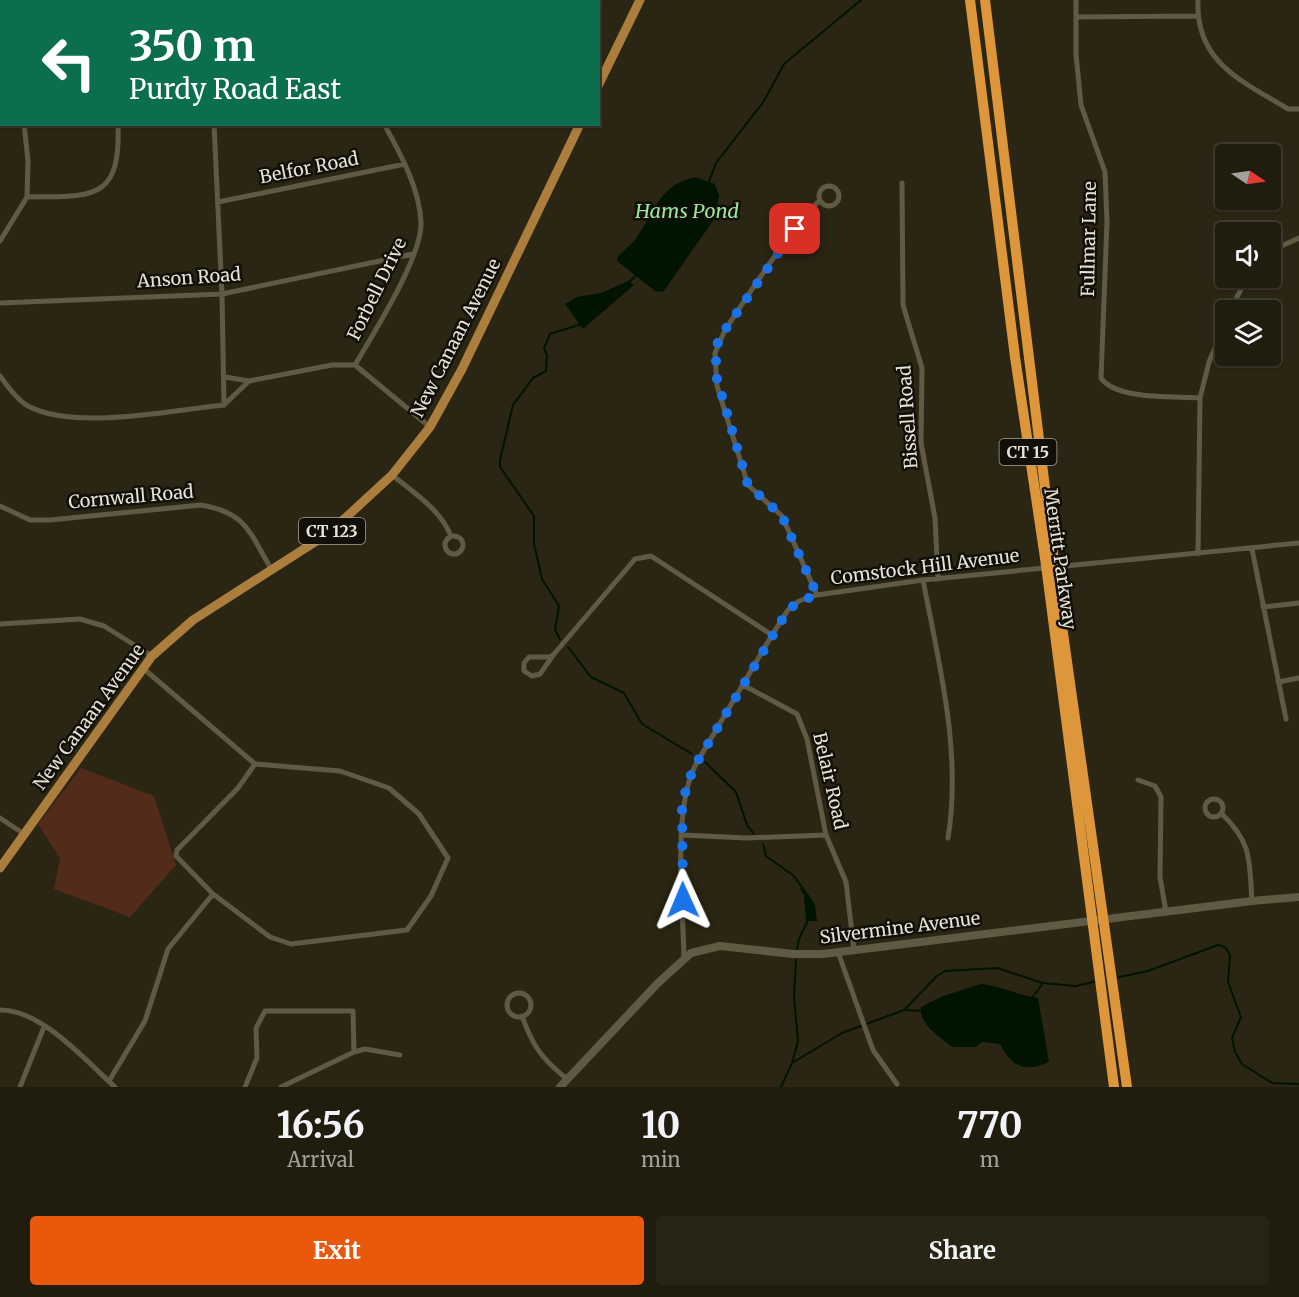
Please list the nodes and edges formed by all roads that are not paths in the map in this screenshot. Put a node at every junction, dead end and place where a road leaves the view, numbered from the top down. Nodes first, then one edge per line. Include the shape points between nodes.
1 (640, 0) edge
2 (970, 0) edge
3 (985, 0) edge
4 (1076, 0) edge
5 (1198, 0) edge
6 (1197, 16) junction
7 (1076, 17) junction
8 (600, 81) edge
9 (1299, 110) edge
10 (24, 126) edge
11 (118, 126) edge
12 (214, 126) edge
13 (385, 126) edge
14 (579, 126) edge
15 (405, 164) junction
16 (903, 183) dead end
17 (27, 197) junction
18 (820, 201) dead end
19 (218, 202) junction
20 (1299, 238) edge
21 (0, 241) edge
22 (1281, 246) edge
23 (413, 254) junction
24 (222, 294) junction
25 (0, 303) edge
26 (1215, 348) edge
27 (355, 365) junction
28 (0, 376) edge
29 (225, 377) junction
30 (249, 381) junction
31 (1200, 398) junction
32 (224, 405) junction
33 (430, 427) junction
34 (392, 475) junction
35 (0, 506) edge
36 (451, 536) dead end
37 (1299, 543) edge
38 (1252, 549) junction
39 (1198, 554) junction
40 (273, 571) junction
41 (938, 579) junction
42 (923, 580) junction
43 (817, 595) junction
44 (1299, 603) edge
45 (1263, 607) junction
46 (0, 624) edge
47 (772, 635) junction
48 (554, 654) junction
49 (152, 656) junction
50 (144, 669) junction
51 (1299, 678) edge
52 (1278, 682) junction
53 (743, 685) junction
54 (1286, 719) dead end
55 (255, 764) junction
56 (1138, 780) dead end
57 (1222, 814) dead end
58 (0, 818) edge
59 (24, 834) junction
60 (682, 835) junction
61 (826, 835) junction
62 (948, 838) dead end
63 (0, 868) edge
64 (213, 894) junction
65 (1299, 897) edge
66 (1252, 901) junction
67 (1096, 902) junction
68 (1166, 912) junction
69 (854, 950) junction
70 (838, 952) junction
71 (684, 958) junction
72 (1110, 1004) junction
73 (0, 1010) edge
74 (522, 1016) junction
75 (44, 1027) junction
76 (354, 1052) junction
77 (400, 1055) dead end
78 (567, 1079) junction
79 (298, 1080) junction
80 (109, 1081) junction
81 (897, 1084) dead end
82 (20, 1087) edge
83 (114, 1087) edge
84 (244, 1087) edge
85 (281, 1087) edge
86 (304, 1087) edge
87 (560, 1087) edge
88 (1113, 1087) edge
89 (1127, 1087) edge

1 - 8 main road
2 - 67 highway, Merritt Parkway / CT 15 via 1015,357
3 - 67 highway, Merritt Parkway / CT 15
4 - 7 street, Fullmar Lane
5 - 6 street
6 - 7 street
6 - 9 street via 1208,50 1219,64 1288,109
7 - 31 street, Fullmar Lane via 1081,105 1105,172 1101,378 1120,392
10 - 17 street
11 - 17 street via 116,167 102,188 73,196
12 - 19 street
13 - 15 street, Forbell Drive
14 - 33 main road, New Canaan Avenue / CT 123
15 - 19 street, Belfor Road
15 - 23 street, Forbell Drive via 421,224
16 - 41 street, Bissell Road via 903,305 922,368 921,443 935,518
17 - 21 street
18 - 43 street via 795,229 718,340 714,361 717,386 748,485 782,516
19 - 24 street
20 - 22 street
23 - 24 street, Anson Road
23 - 27 street, Forbell Drive
24 - 25 street, Anson Road
24 - 29 street
26 - 31 street
27 - 30 street, Forbell Drive via 332,365
27 - 33 street, Forbell Drive
28 - 32 street via 27,406 73,417 140,415
29 - 30 street, Forbell Drive
29 - 32 street
30 - 32 street
31 - 39 street
33 - 34 main road, New Canaan Avenue / CT 123
34 - 36 street via 435,511
34 - 40 main road, New Canaan Avenue / CT 123 via 335,528
35 - 40 street, Cornwall Road via 30,520 201,505 224,509 247,528
37 - 38 street, Comstock Hill Avenue
38 - 39 street, Comstock Hill Avenue
38 - 45 street
39 - 41 street, Comstock Hill Avenue
40 - 49 main road, New Canaan Avenue / CT 123 via 193,620
41 - 42 street, Comstock Hill Avenue
42 - 43 street, Comstock Hill Avenue
42 - 62 street via 947,708 951,809
43 - 47 street, Comstock Hill Avenue via 788,610
44 - 45 street
45 - 52 street
46 - 49 street via 80,619 104,626
47 - 48 street via 648,555 635,559
47 - 53 street, Comstock Hill Avenue
48 - 48 street via 529,657 524,671 532,676 540,674
49 - 50 main road, New Canaan Avenue / CT 123
50 - 55 street
50 - 59 main road, New Canaan Avenue / CT 123
51 - 52 street
52 - 54 street
53 - 60 street, Comstock Hill Avenue via 691,773 684,795
53 - 61 street, Belair Road via 797,714 807,739
55 - 64 street via 228,800 177,850 176,856
55 - 64 street via 340,771 390,788 419,814 448,858 430,896 407,930 291,944 270,937
56 - 68 street via 1155,786 1161,797 1160,877
57 - 66 street via 1248,848
58 - 59 street
59 - 63 main road, New Canaan Avenue / CT 123
60 - 61 street
60 - 71 street, Comstock Hill Avenue
61 - 69 street, Belair Road via 846,882
64 - 80 street via 168,949 145,1021
65 - 66 street, Silvermine Avenue
66 - 68 street, Silvermine Avenue
67 - 72 highway, Merritt Parkway / CT 15
68 - 69 street, Silvermine Avenue
69 - 70 street, Silvermine Avenue
70 - 71 street, Silvermine Avenue via 800,955 714,946
70 - 81 street via 870,1043
71 - 78 street, Silvermine Avenue
72 - 88 highway, Merritt Parkway / CT 15
72 - 89 highway, Merritt Parkway / CT 15
73 - 75 street via 15,1012
74 - 74 street via 529,1011 531,1002 517,993 509,999 508,1008 513,1015
74 - 78 street via 531,1042 544,1061
75 - 80 street
75 - 82 street
76 - 77 street via 366,1049
76 - 79 street
76 - 84 street via 353,1011 265,1011 256,1028 257,1058
78 - 87 street, Silvermine Avenue
79 - 85 street
79 - 86 street
80 - 83 street

